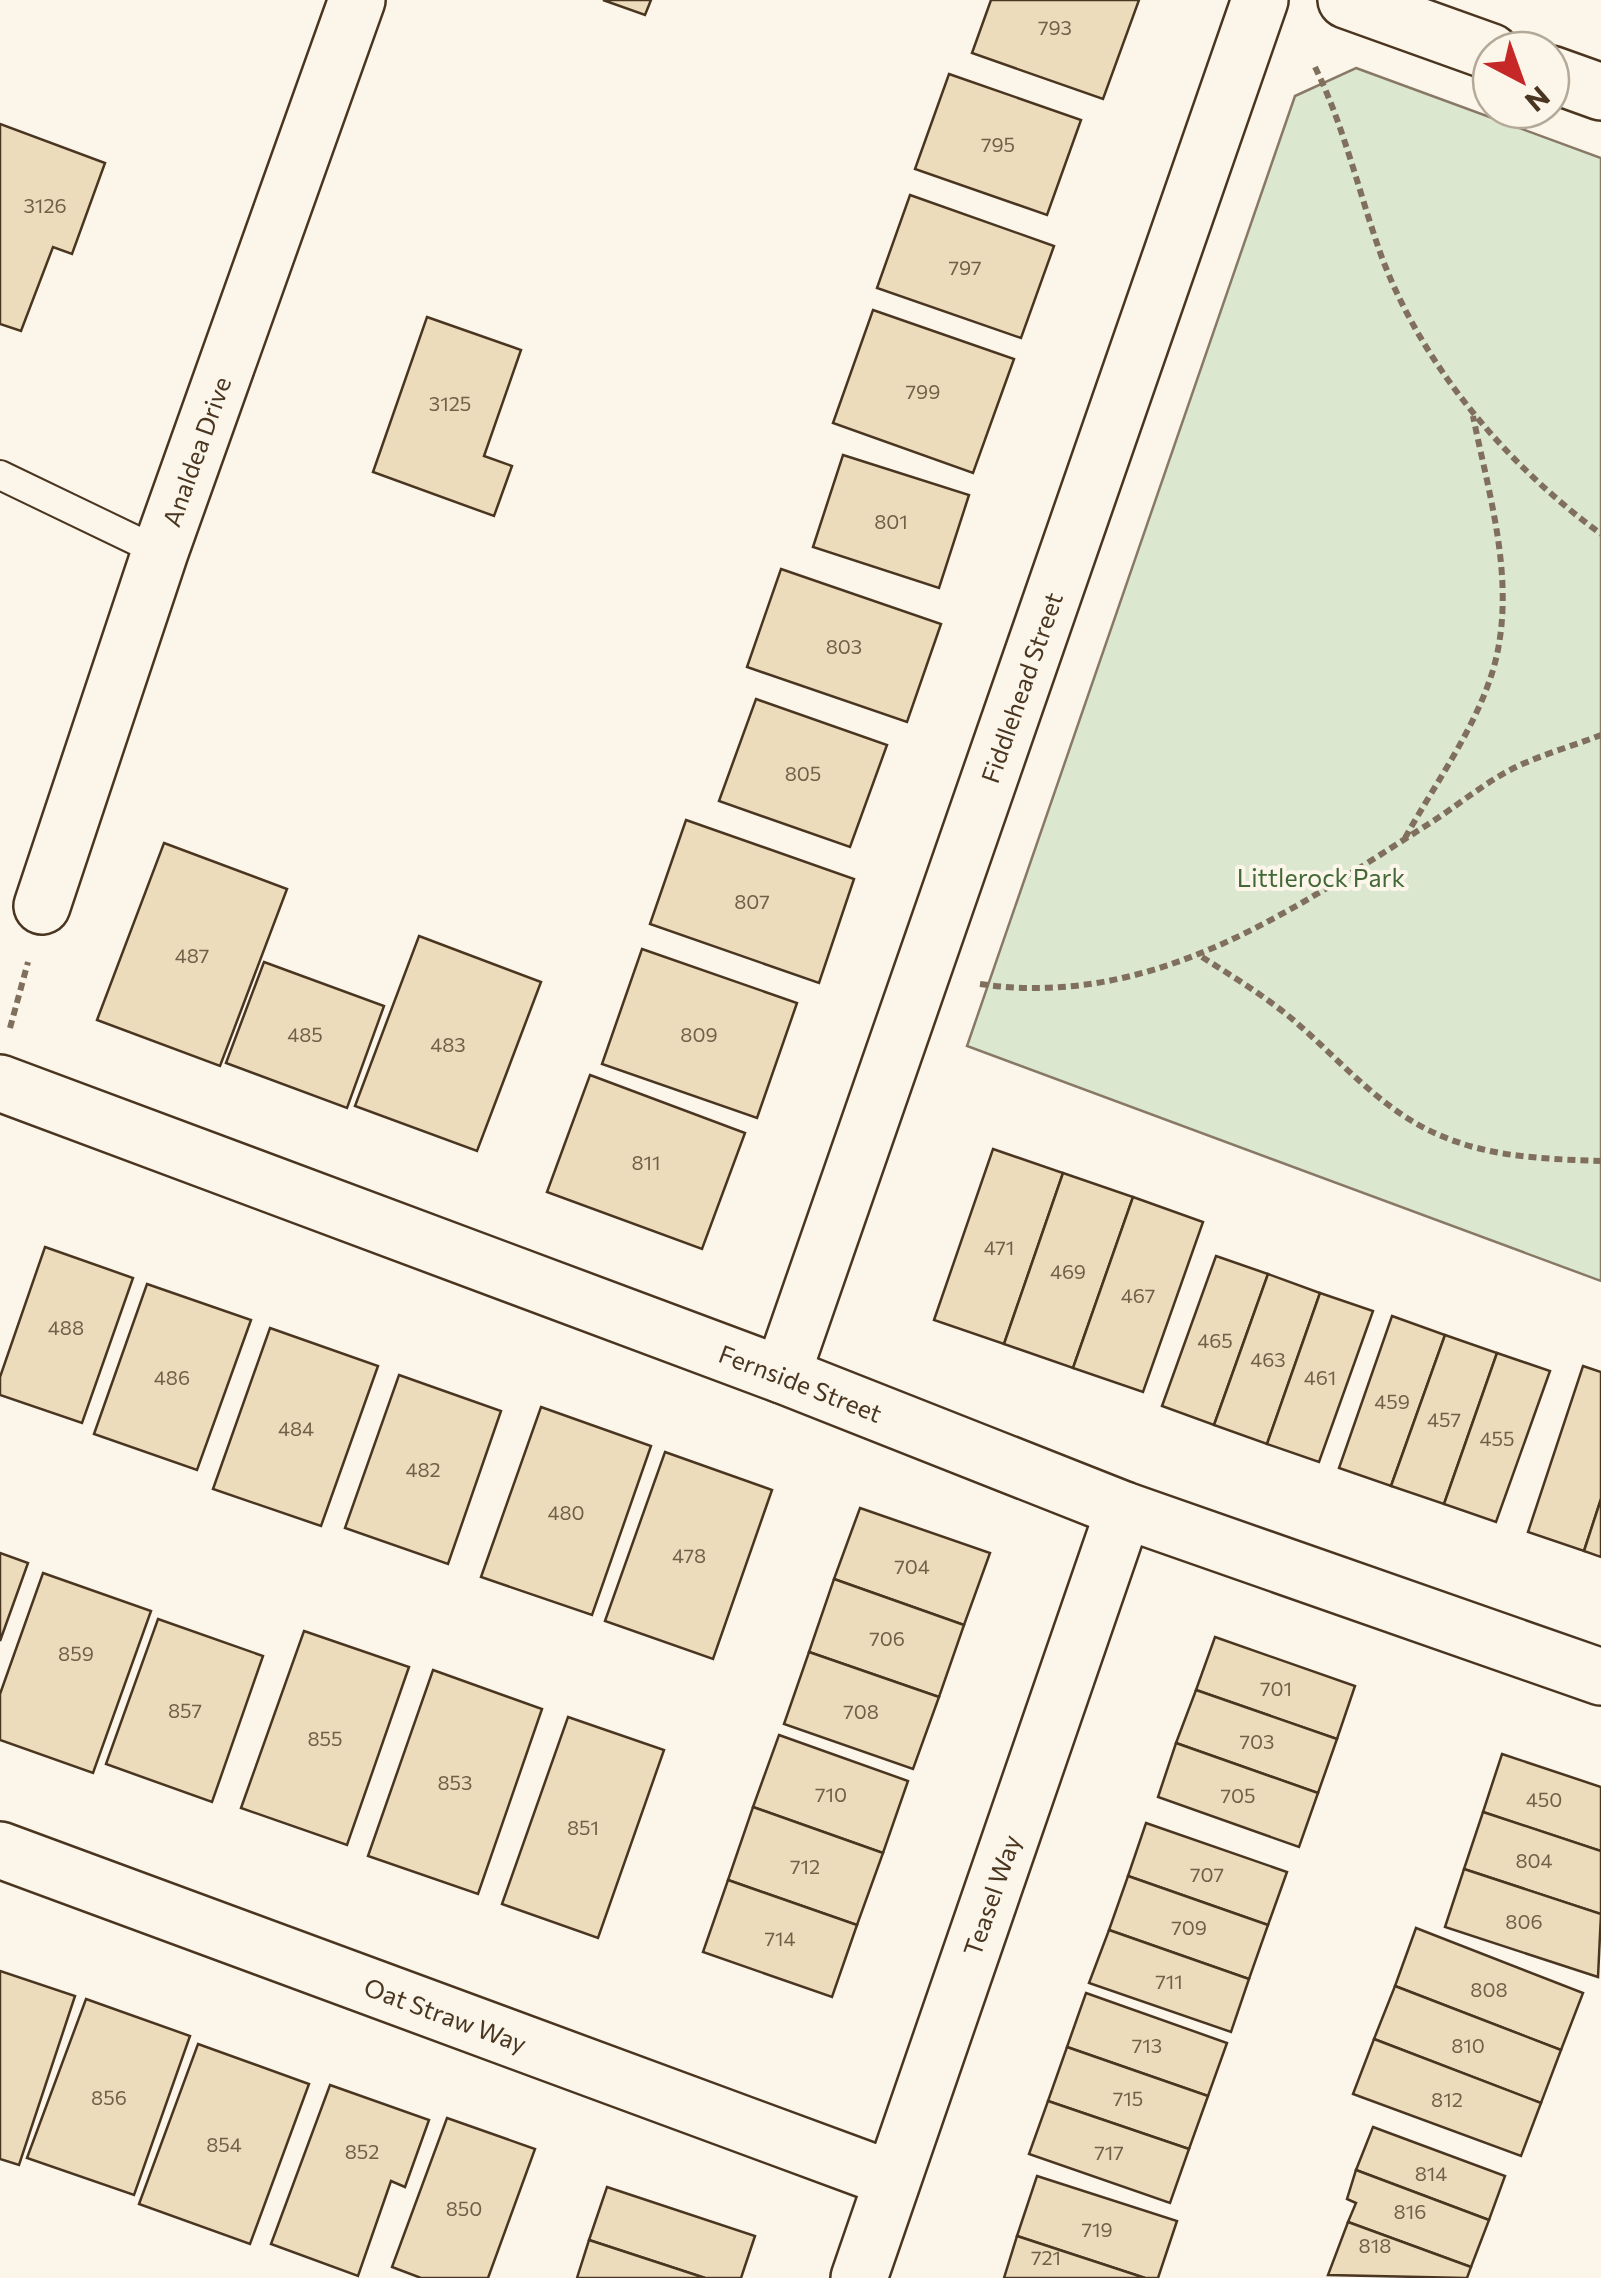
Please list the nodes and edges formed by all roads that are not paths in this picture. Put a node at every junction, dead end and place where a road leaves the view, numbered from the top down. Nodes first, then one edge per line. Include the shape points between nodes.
1 (357, 0) edge
2 (1260, 0) edge
3 (1346, 0) edge
4 (1471, 45) edge
5 (1571, 81) edge
6 (1601, 92) edge
7 (0, 475) edge
8 (160, 552) junction
9 (42, 906) road end
10 (5, 1057) edge
11 (782, 1376) junction
12 (1124, 1510) junction
13 (1601, 1676) edge
14 (0, 1850) edge
15 (891, 2178) junction
16 (859, 2278) edge

1 - 8 street, Analdea Drive
2 - 11 street, Fiddlehead Street
3 - 4 street
5 - 6 street
7 - 8 lane
8 - 9 street, Analdea Drive
10 - 11 street, Fernside Street
11 - 12 street, Fernside Street
12 - 13 street, Fernside Street
12 - 15 street, Teasel Way
14 - 15 street, Oat Straw Way
15 - 16 street, Teasel Way

